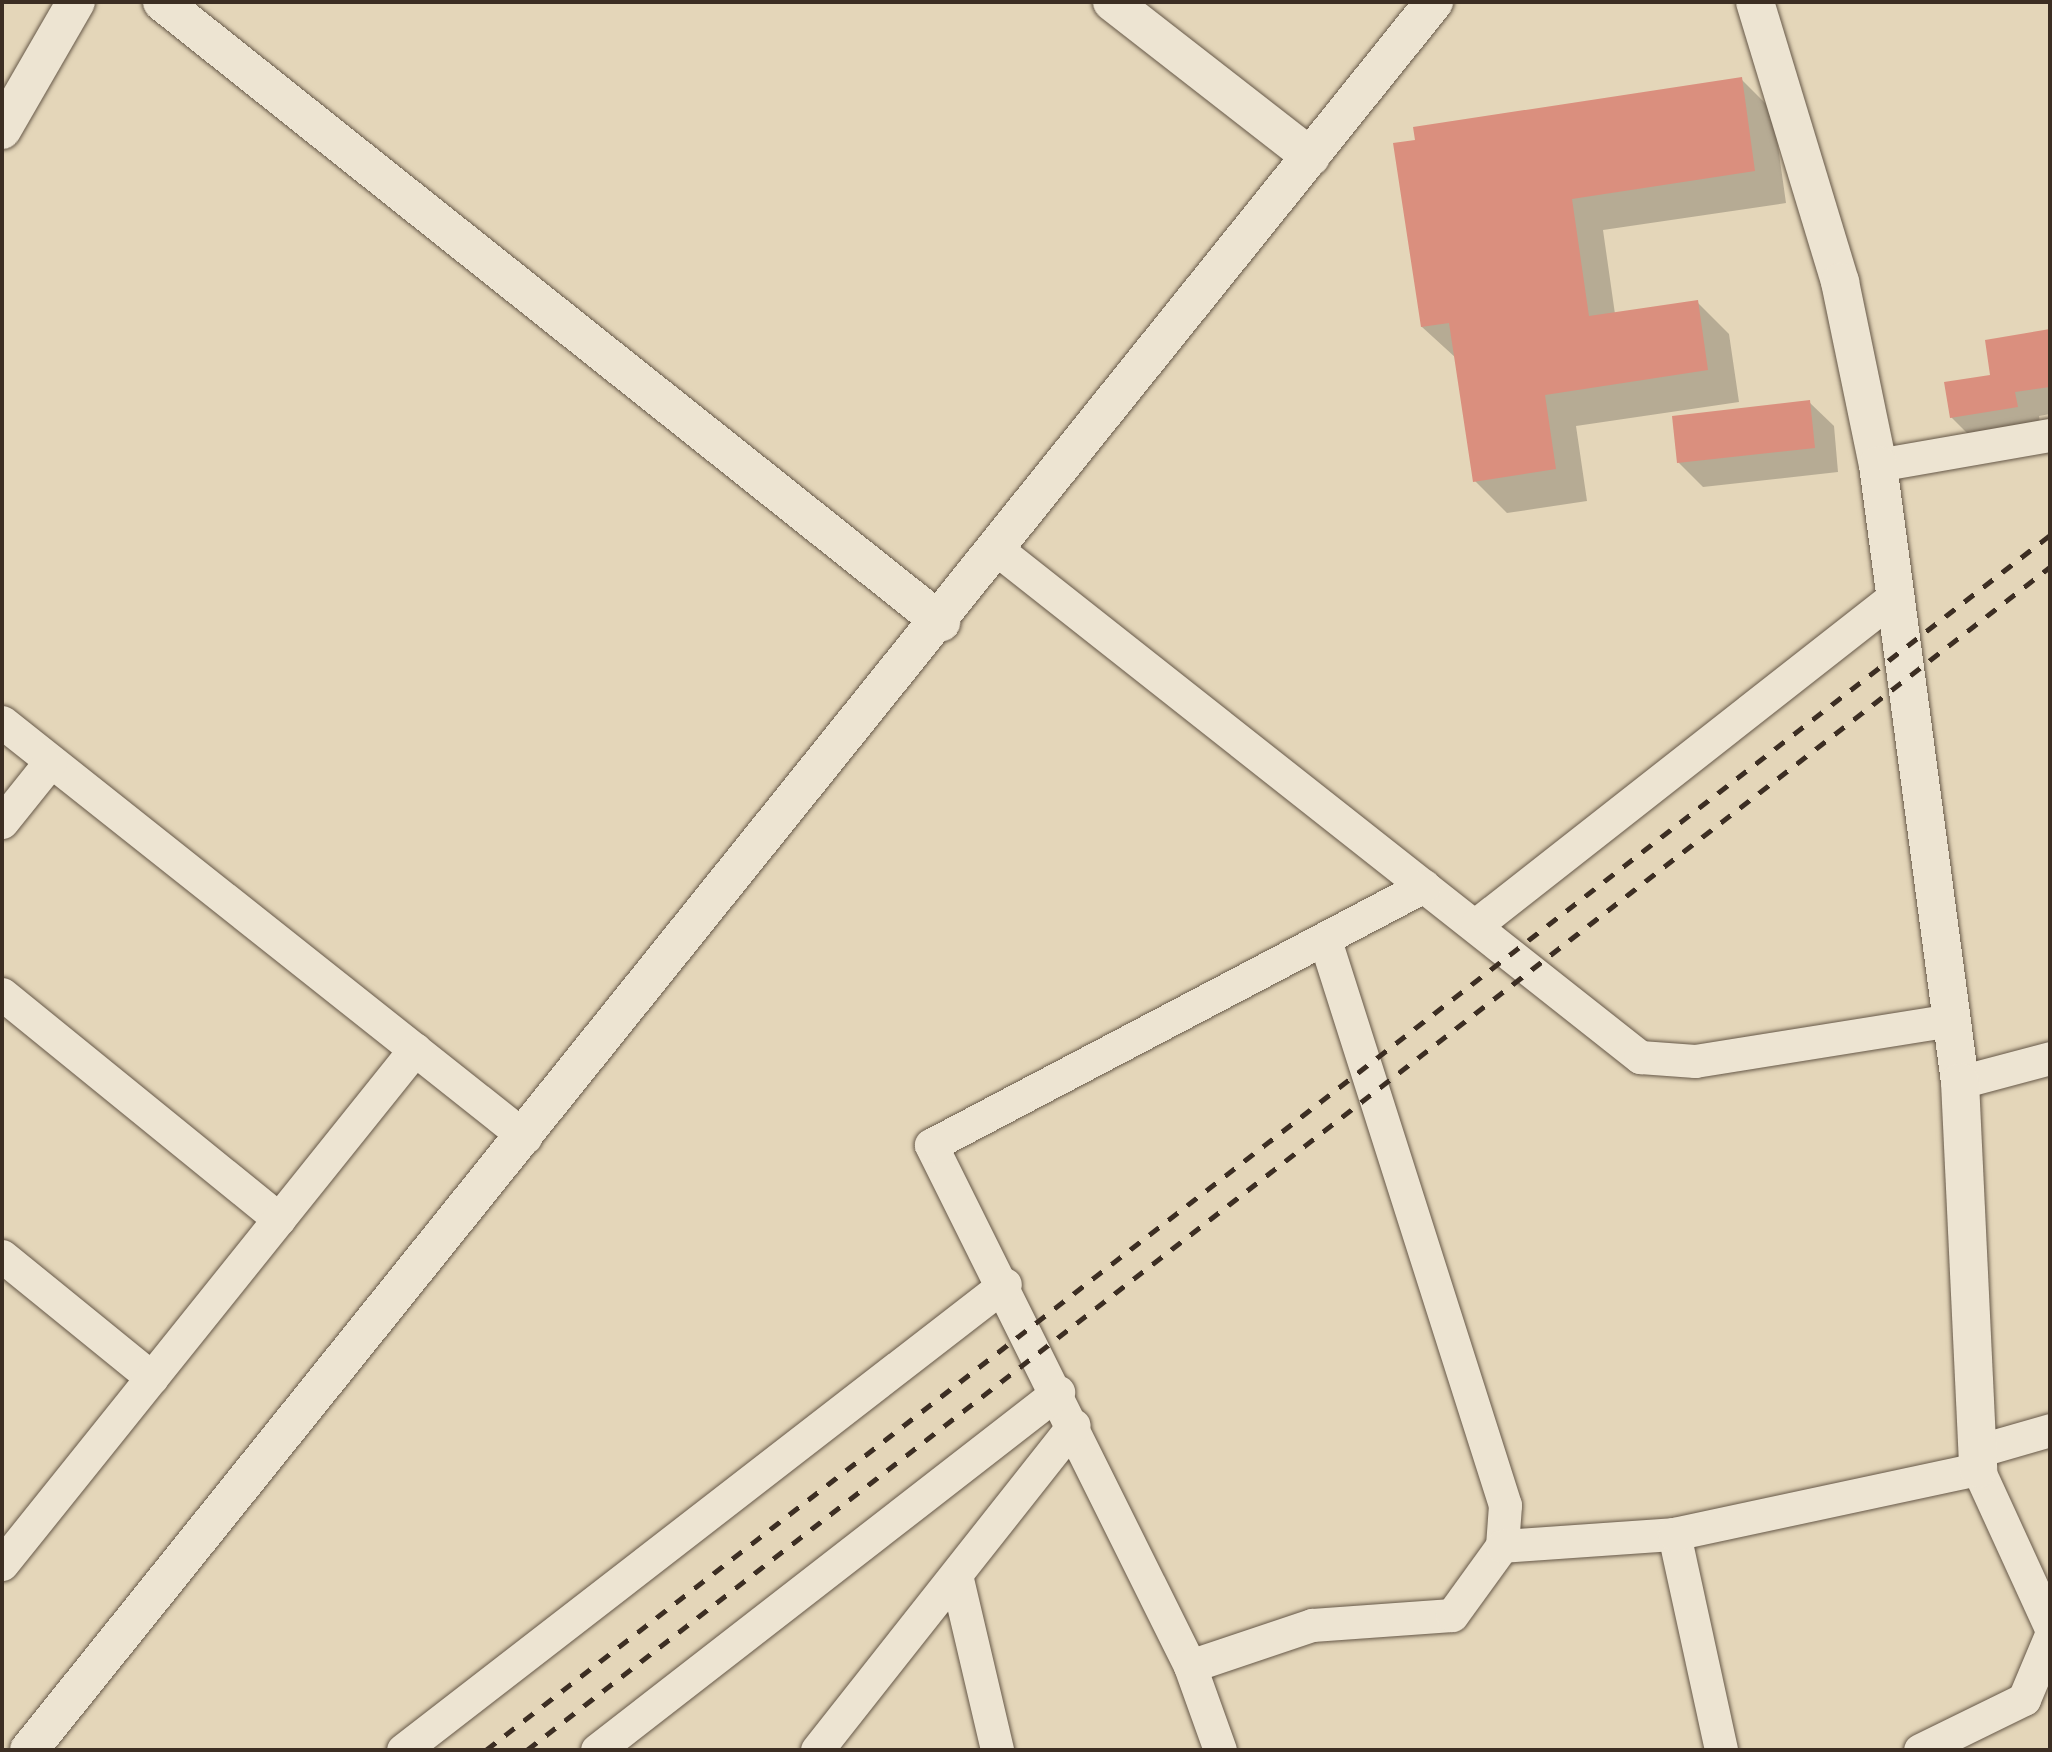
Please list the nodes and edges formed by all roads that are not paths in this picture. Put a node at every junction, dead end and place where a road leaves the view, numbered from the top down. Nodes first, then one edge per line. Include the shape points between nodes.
1 (76, 2) edge
2 (162, 2) edge
3 (1112, 2) edge
4 (1434, 2) edge
5 (1755, 2) edge
6 (2, 130) edge
7 (1311, 157) junction
8 (2050, 435) edge
9 (1878, 465) junction
10 (999, 551) junction
11 (1895, 596) junction
12 (941, 622) junction
13 (2, 722) edge
14 (50, 762) junction
15 (2, 822) edge
16 (1424, 886) junction
17 (1477, 924) junction
18 (1325, 940) junction
19 (2, 994) edge
20 (1950, 1020) junction
21 (415, 1049) junction
22 (2050, 1058) edge
23 (1960, 1082) junction
24 (525, 1137) junction
25 (279, 1219) junction
26 (2, 1256) edge
27 (1005, 1284) junction
28 (152, 1378) junction
29 (1058, 1392) junction
30 (1074, 1425) junction
31 (2050, 1430) edge
32 (1977, 1460) junction
33 (13, 1526) edge
34 (1674, 1534) junction
35 (1502, 1546) junction
36 (2, 1564) edge
37 (957, 1579) junction
38 (2050, 1626) edge
39 (2050, 1637) edge
40 (1190, 1666) junction
41 (29, 1750) edge
42 (403, 1750) edge
43 (597, 1750) edge
44 (817, 1750) edge
45 (997, 1750) edge
46 (1220, 1750) edge
47 (1721, 1750) edge
48 (1920, 1750) edge

1 - 6 street
2 - 12 street
3 - 7 street
4 - 7 street
5 - 9 street via 1840,282
7 - 10 street
8 - 9 street
9 - 11 street
10 - 12 street
10 - 16 street
11 - 17 street
11 - 20 street
12 - 24 street
13 - 14 street
14 - 15 street
14 - 21 street
16 - 17 street
16 - 18 street
17 - 20 street via 1640,1057 1695,1061
18 - 27 street via 931,1145
18 - 35 street via 1505,1506
19 - 25 street
20 - 23 street
21 - 24 street
21 - 25 street
22 - 23 street
23 - 32 street
24 - 41 street
25 - 28 street
26 - 28 street
27 - 29 street
27 - 42 street
28 - 33 street
29 - 30 street
29 - 43 street
30 - 37 street
30 - 40 street
31 - 32 street
32 - 34 street
32 - 38 street
33 - 36 street
34 - 35 street
34 - 47 street
35 - 40 street via 1452,1615 1311,1625
37 - 44 street
37 - 45 street
39 - 48 street via 2024,1699
40 - 46 street

